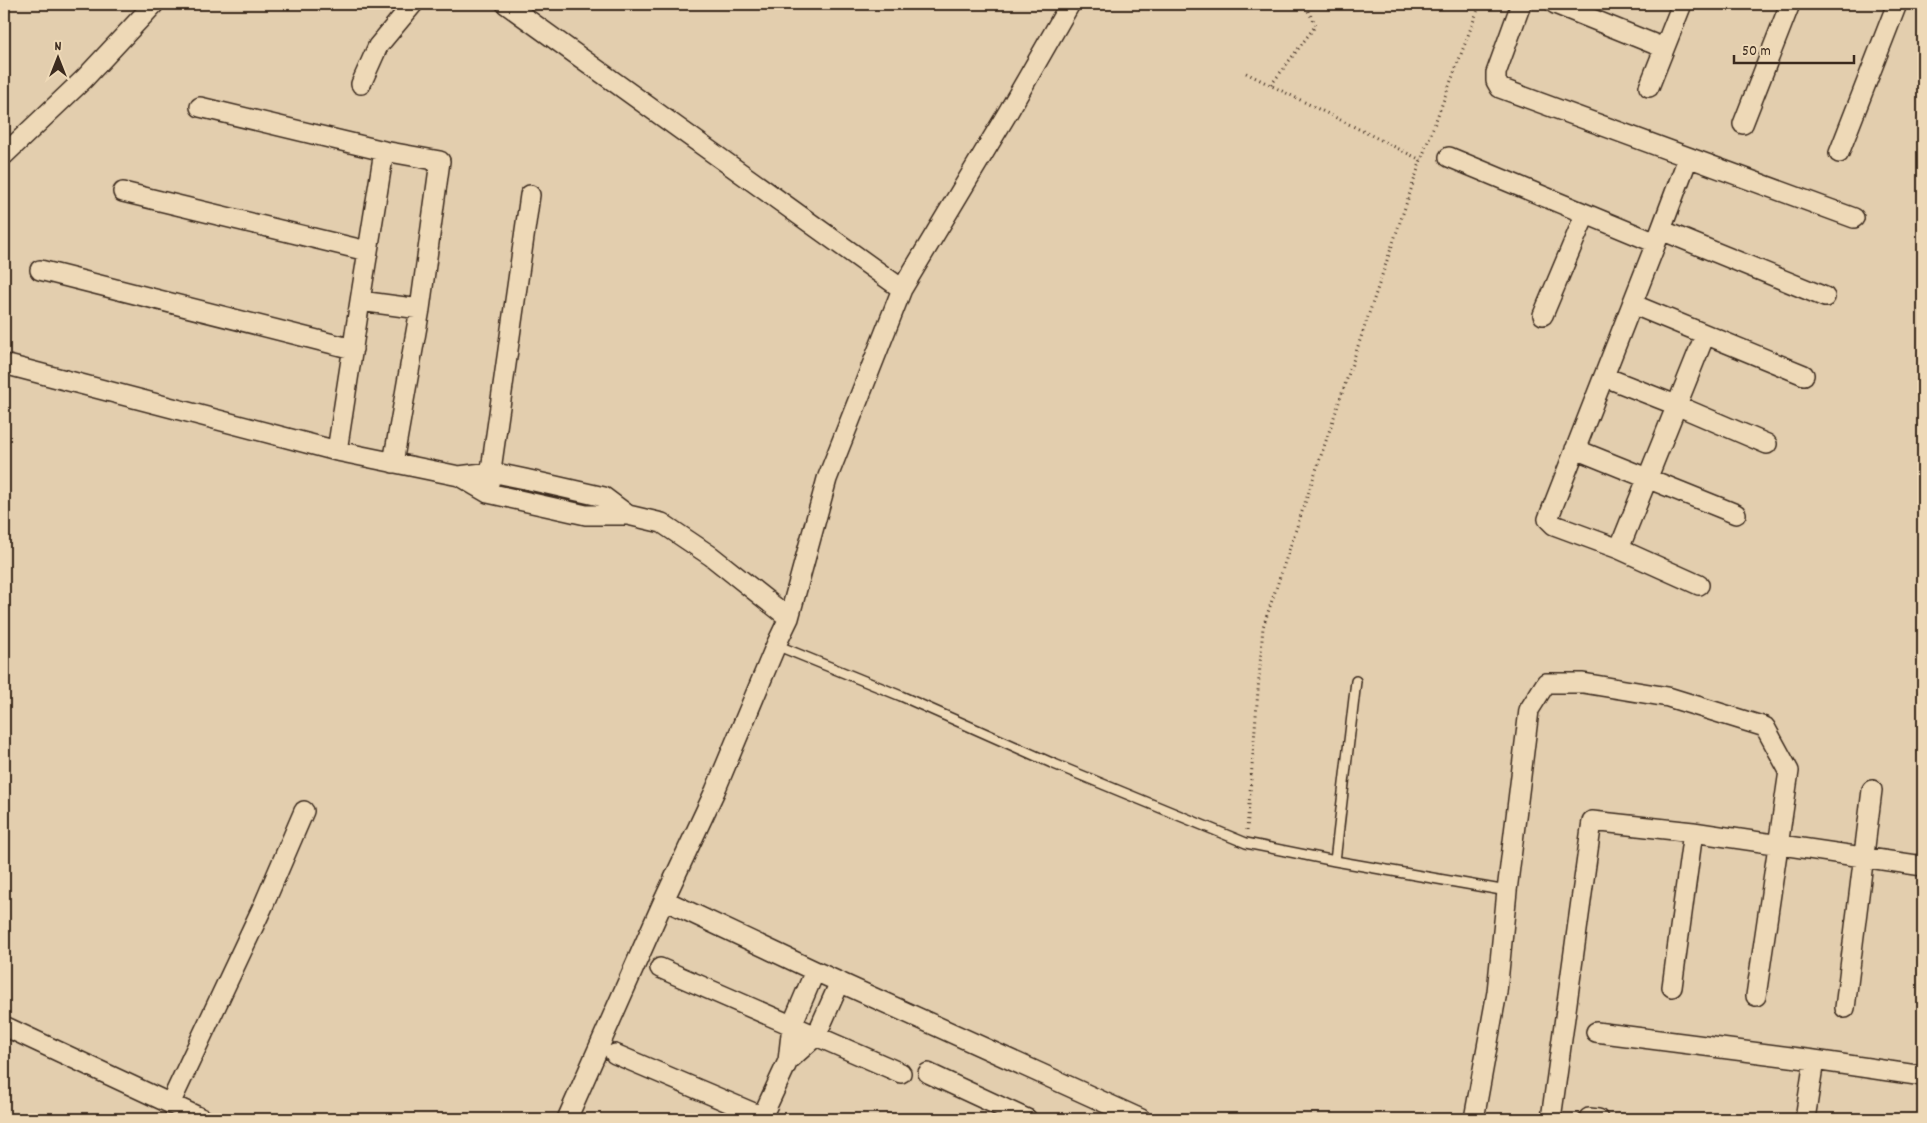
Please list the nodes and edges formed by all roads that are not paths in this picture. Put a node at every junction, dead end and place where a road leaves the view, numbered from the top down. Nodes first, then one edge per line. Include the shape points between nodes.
1 (154, 4) edge
2 (413, 4) edge
3 (506, 4) edge
4 (1070, 4) edge
5 (1522, 4) edge
6 (1555, 4) edge
7 (1682, 4) edge
8 (1790, 4) edge
9 (1897, 4) edge
10 (1664, 48) junction
11 (360, 84) dead end
12 (1649, 87) dead end
13 (200, 107) dead end
14 (1743, 124) dead end
15 (384, 151) junction
16 (1839, 153) dead end
17 (4, 155) edge
18 (1449, 157) dead end
19 (1688, 158) junction
20 (123, 192) dead end
21 (530, 195) dead end
22 (1585, 215) junction
23 (1854, 218) dead end
24 (1659, 237) junction
25 (367, 250) junction
26 (40, 270) dead end
27 (902, 290) junction
28 (1826, 297) dead end
29 (360, 301) junction
30 (1632, 304) junction
31 (420, 309) junction
32 (1543, 315) dead end
33 (1705, 335) junction
34 (353, 349) junction
35 (4, 364) edge
36 (1804, 375) dead end
37 (1605, 377) junction
38 (1676, 404) junction
39 (1767, 444) dead end
40 (1575, 448) junction
41 (337, 451) junction
42 (393, 463) junction
43 (492, 472) junction
44 (459, 476) junction
45 (1647, 478) junction
46 (488, 493) junction
47 (1736, 514) dead end
48 (628, 515) junction
49 (1619, 549) junction
50 (1699, 585) dead end
51 (789, 618) junction
52 (776, 645) junction
53 (1356, 681) dead end
54 (1872, 790) dead end
55 (304, 811) dead end
56 (1693, 832) junction
57 (1779, 845) junction
58 (1862, 857) junction
59 (1335, 861) junction
60 (1923, 866) edge
61 (1507, 891) junction
62 (664, 900) junction
63 (660, 968) dead end
64 (815, 972) junction
65 (840, 982) junction
66 (1672, 987) dead end
67 (1756, 996) dead end
68 (1845, 1008) dead end
69 (792, 1025) junction
70 (4, 1026) edge
71 (1596, 1032) dead end
72 (816, 1036) junction
73 (615, 1054) dead end
74 (1814, 1060) junction
75 (788, 1061) junction
76 (901, 1073) dead end
77 (928, 1073) dead end
78 (1923, 1076) edge
79 (170, 1104) junction
80 (1114, 1113) edge
81 (764, 1118) edge
82 (1137, 1118) edge
83 (203, 1119) edge
84 (567, 1119) edge
85 (1027, 1119) edge
86 (1474, 1119) edge
87 (1551, 1119) edge
88 (1805, 1119) edge

1 - 17 street
2 - 11 street via 378,46
3 - 27 street
4 - 27 street
5 - 19 street via 1496,73 1500,88
6 - 10 street
7 - 10 street
8 - 14 street
9 - 16 street
10 - 12 street
13 - 15 street
15 - 25 street
15 - 31 street via 440,161
18 - 22 street
19 - 23 street
19 - 24 street
20 - 25 street
21 - 43 street
22 - 24 street
22 - 32 street
24 - 28 street
24 - 30 street
25 - 29 street
26 - 34 street
27 - 51 street via 827,479
29 - 31 street
29 - 34 street
30 - 33 street
30 - 37 street
31 - 42 street
33 - 36 street
33 - 38 street
34 - 41 street
35 - 41 street
37 - 38 street
37 - 40 street
38 - 39 street
38 - 45 street
40 - 45 street
40 - 49 street via 1548,519 1554,525
41 - 42 street
42 - 44 street
43 - 44 street
43 - 46 street
43 - 48 street via 604,497
44 - 46 street
45 - 47 street
45 - 49 street
46 - 48 street via 586,515
48 - 51 street via 662,523 711,556
49 - 50 street
51 - 52 street
52 - 59 lane via 1246,844
52 - 62 street via 715,791
53 - 59 lane
54 - 58 street
55 - 79 street
56 - 57 street
56 - 66 street
56 - 87 street via 1592,821
57 - 58 street
57 - 61 street via 1789,771 1765,727 1668,697 1583,683 1546,683 1529,710
57 - 67 street
58 - 60 street
58 - 68 street
59 - 61 lane
61 - 86 street via 1496,992
62 - 64 street
62 - 84 street
63 - 69 street
64 - 65 street
64 - 69 street
65 - 72 street
65 - 80 street
69 - 72 street
69 - 75 street
70 - 79 street
71 - 74 street
72 - 75 street
72 - 76 street
73 - 81 street
74 - 78 street
74 - 88 street
75 - 81 street
77 - 85 street
79 - 83 street
80 - 82 street

